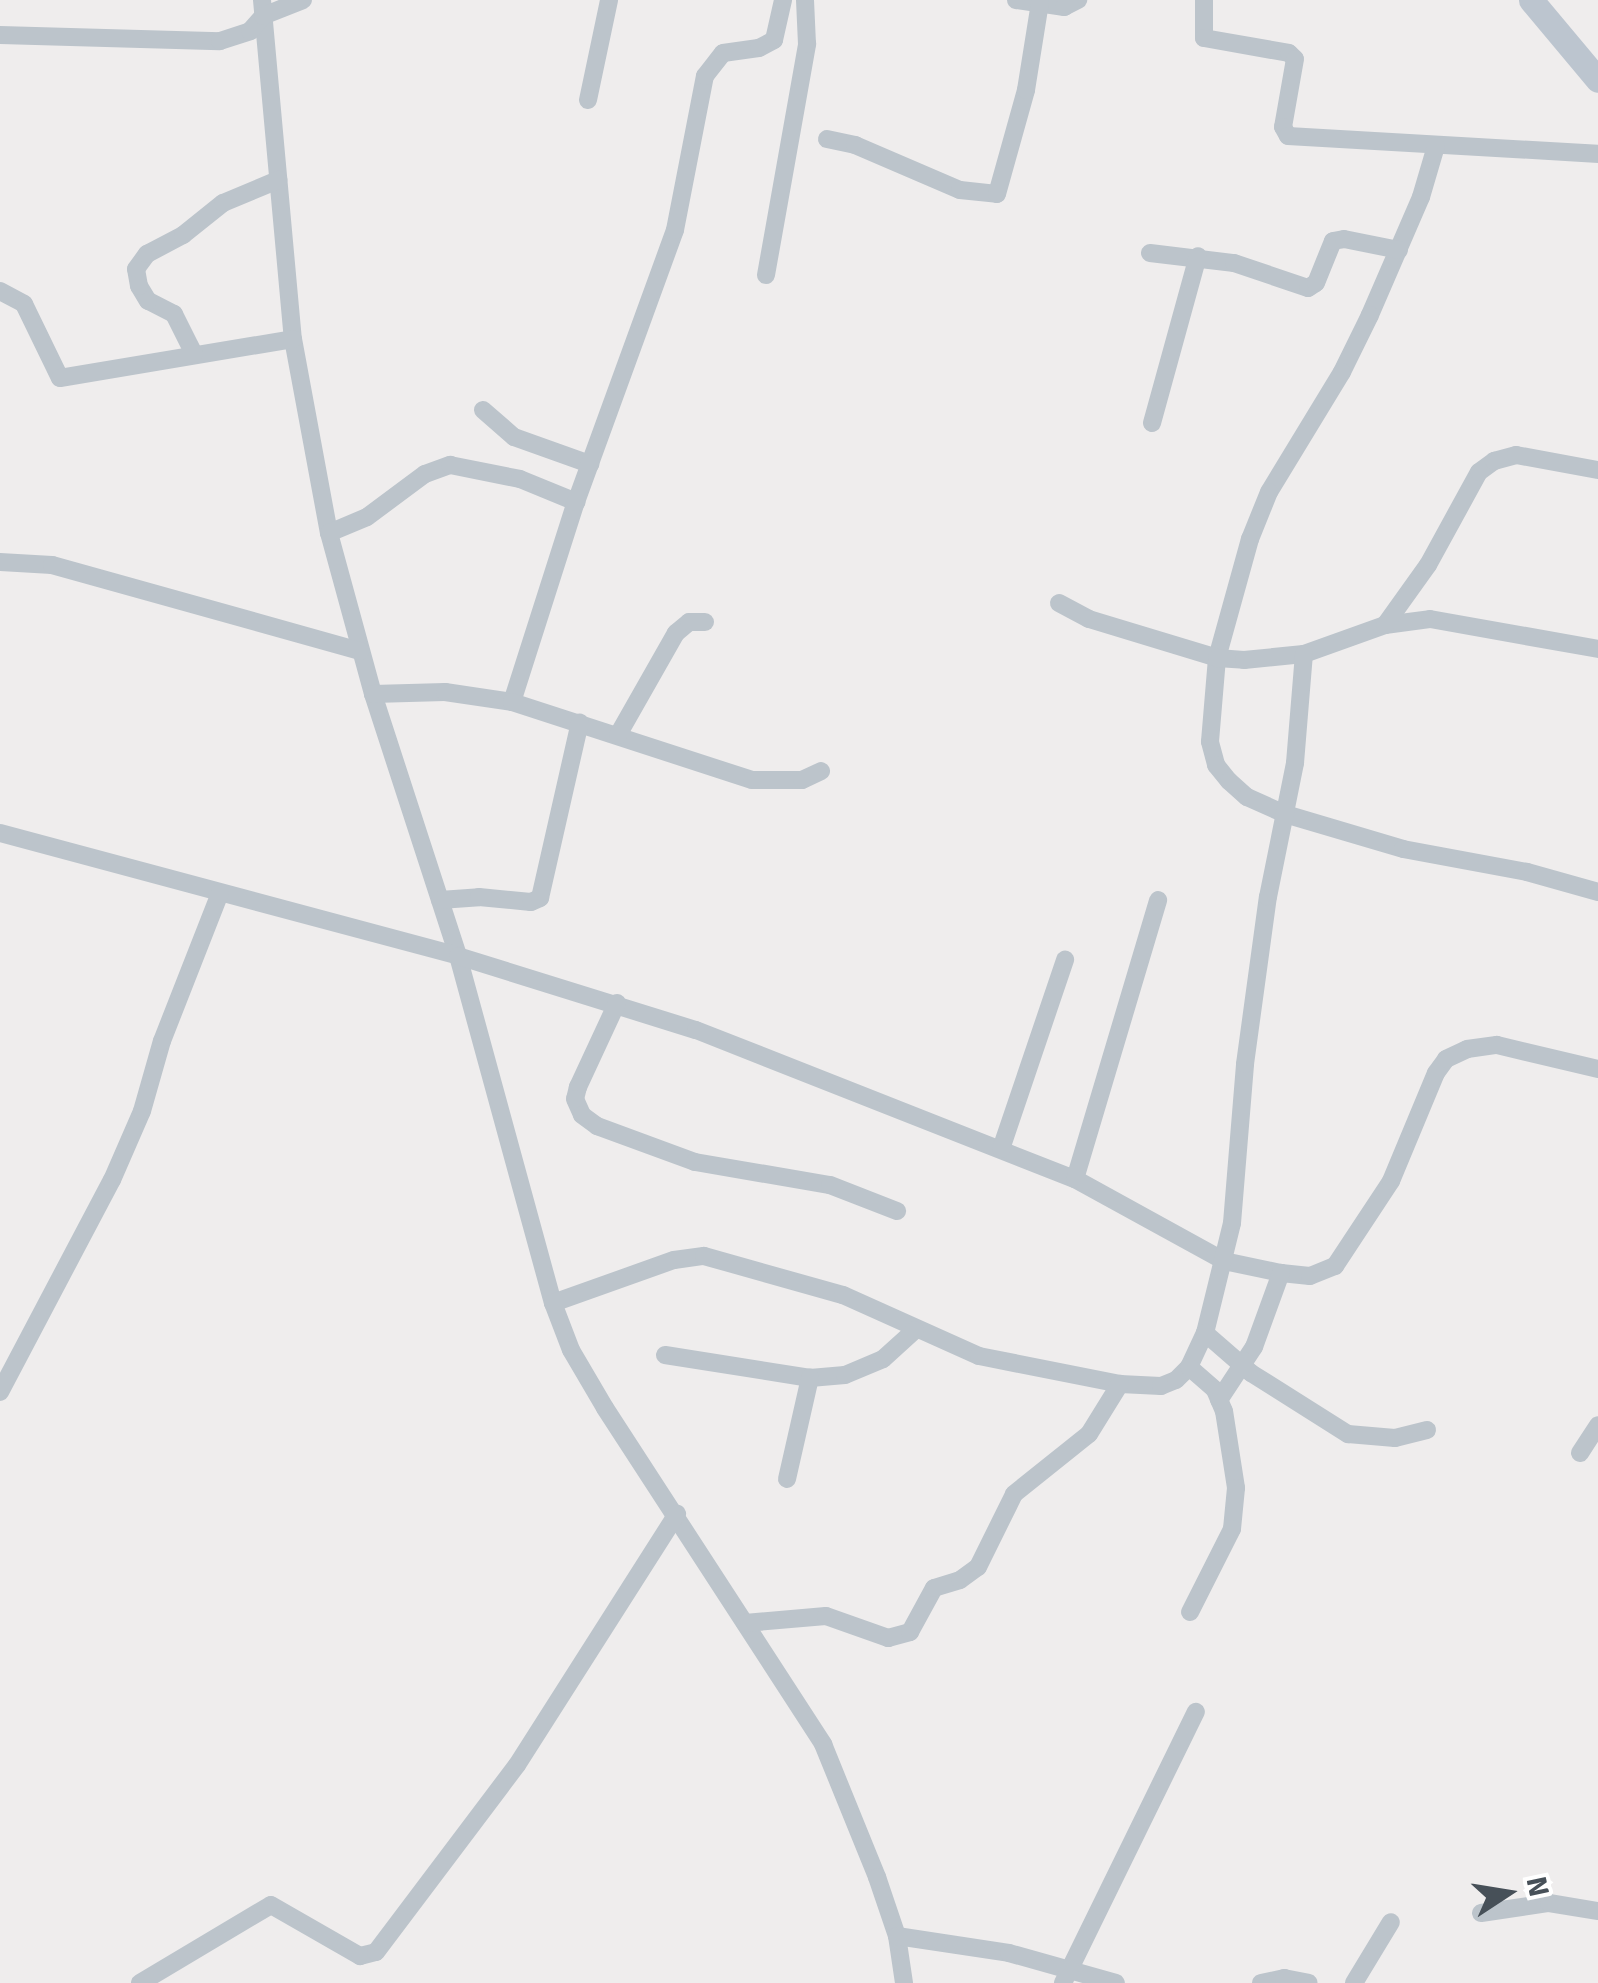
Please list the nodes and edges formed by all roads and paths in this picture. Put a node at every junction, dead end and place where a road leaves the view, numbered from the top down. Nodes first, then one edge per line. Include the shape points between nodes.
1 (303, 0) edge
2 (609, 0) edge
3 (783, 0) edge
4 (805, 0) edge
5 (1016, 0) edge
6 (1078, 0) edge
7 (1204, 0) edge
8 (1531, 0) edge
9 (1040, 3) junction
10 (263, 8) edge
11 (0, 34) edge
12 (1598, 80) edge
13 (588, 100) dead end
14 (828, 139) dead end
15 (1436, 146) junction
16 (1598, 154) edge
17 (278, 180) junction
18 (1399, 250) junction
19 (1150, 253) dead end
20 (1198, 256) junction
21 (766, 275) dead end
22 (0, 290) edge
23 (293, 339) junction
24 (194, 354) junction
25 (483, 410) dead end
26 (1152, 424) dead end
27 (590, 464) junction
28 (1598, 470) edge
29 (576, 502) junction
30 (328, 533) junction
31 (0, 562) edge
32 (1059, 603) dead end
33 (704, 622) dead end
34 (1385, 625) junction
35 (1598, 649) edge
36 (360, 651) junction
37 (1304, 654) junction
38 (1217, 658) junction
39 (373, 694) junction
40 (512, 702) junction
41 (580, 722) junction
42 (618, 735) junction
43 (821, 771) dead end
44 (1284, 814) junction
45 (0, 833) edge
46 (1598, 892) edge
47 (220, 893) junction
48 (440, 900) junction
49 (1158, 900) dead end
50 (458, 956) junction
51 (1065, 960) dead end
52 (617, 1003) junction
53 (1598, 1070) edge
54 (1001, 1149) junction
55 (1075, 1179) junction
56 (898, 1212) dead end
57 (1224, 1261) junction
58 (1281, 1273) junction
59 (553, 1303) junction
60 (915, 1330) junction
61 (1205, 1333) junction
62 (665, 1355) dead end
63 (1243, 1366) junction
64 (1189, 1367) junction
65 (810, 1378) junction
66 (1120, 1384) junction
67 (0, 1392) edge
68 (1219, 1400) junction
69 (1598, 1425) edge
70 (1427, 1430) dead end
71 (1580, 1453) dead end
72 (787, 1479) dead end
73 (677, 1514) junction
74 (1190, 1612) dead end
75 (745, 1623) junction
76 (1196, 1712) dead end
77 (1598, 1911) edge
78 (1481, 1913) dead end
79 (1391, 1922) dead end
80 (897, 1936) junction
81 (1066, 1975) edge
82 (140, 1983) edge
83 (904, 1983) edge
84 (1116, 1983) edge
85 (1261, 1983) edge
86 (1309, 1983) edge
87 (1354, 1983) edge

1 - 10 street
2 - 13 street
3 - 27 street via 774,40 722,54 705,76 675,230
4 - 21 street via 807,44
5 - 9 street
6 - 9 street via 1072,6
7 - 15 street via 1204,38 1289,52 1295,60 1285,134
8 - 12 street
9 - 14 street via 1026,90 997,194 960,190
10 - 11 street via 250,32 220,41
10 - 17 street
15 - 16 street
15 - 18 street
17 - 23 street
17 - 24 street via 223,203 147,254 136,269 148,301 174,314
18 - 20 street via 1333,241 1308,288
18 - 38 street via 1342,372 1269,492
19 - 20 street
20 - 26 street
22 - 24 street via 24,304 60,378
23 - 24 street
23 - 30 street
25 - 27 street via 514,437
27 - 29 street
28 - 34 street via 1516,456 1494,461 1479,472 1428,565
29 - 30 street via 520,479 450,465 425,474 367,517
29 - 40 street
30 - 36 street
31 - 36 street via 52,565
32 - 38 street via 1088,619
33 - 42 street via 689,622 676,632
34 - 35 street via 1430,619
34 - 37 street
36 - 39 street
37 - 38 street
37 - 44 street
38 - 44 street via 1210,720 1216,765 1248,797
39 - 40 street via 445,692
39 - 48 street
40 - 41 street
41 - 42 street
41 - 48 street via 540,898
42 - 43 street via 752,780 802,780
44 - 46 street
44 - 57 street via 1244,1064 1238,1175
45 - 47 street
47 - 50 street
47 - 67 street via 119,1162
48 - 50 street
49 - 55 street
50 - 52 street
50 - 59 street
51 - 54 street
52 - 54 street
52 - 56 street via 578,1087 582,1115 695,1162 830,1185
53 - 58 street via 1497,1045 1446,1059 1392,1181 1335,1266 1310,1276
54 - 55 street
55 - 57 street
57 - 58 street
57 - 61 street
58 - 63 street
59 - 60 street via 674,1260 704,1256 843,1295
59 - 73 street via 604,1408
60 - 65 street via 882,1359 845,1374
60 - 66 street via 978,1356
61 - 63 street
61 - 64 street
62 - 65 street
63 - 68 street
63 - 70 street via 1348,1434 1395,1438
64 - 66 street via 1161,1386
64 - 68 street
65 - 72 street
66 - 75 street via 1089,1434 1014,1494 978,1567 934,1588 910,1632 888,1638 826,1616
68 - 74 street via 1236,1508
69 - 71 street
73 - 75 street
73 - 82 street via 517,1765 376,1952 360,1956 271,1905
75 - 80 street via 823,1744
76 - 81 street
77 - 78 street via 1549,1902
79 - 87 street
80 - 81 street
80 - 83 street
81 - 84 street
85 - 86 street

